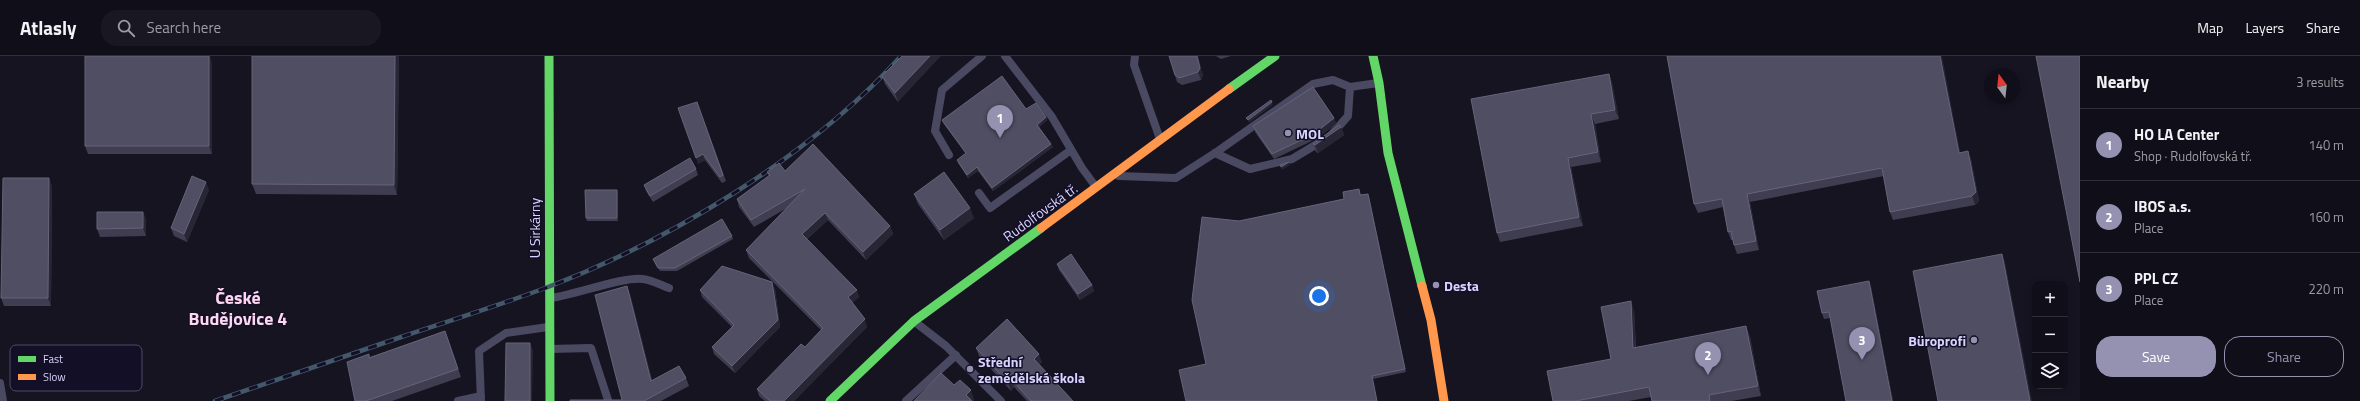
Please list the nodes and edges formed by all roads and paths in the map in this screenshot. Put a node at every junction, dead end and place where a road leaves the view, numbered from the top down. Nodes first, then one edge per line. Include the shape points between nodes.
1 (549, 56) edge
2 (982, 56) edge
3 (1005, 56) edge
4 (1135, 56) edge
5 (1275, 56) edge
6 (1373, 56) edge
7 (1379, 83) junction
8 (1350, 86) junction
9 (1161, 141) junction
10 (1072, 150) junction
11 (1215, 153) junction
12 (949, 155) dead end
13 (1112, 176) junction
14 (1096, 188) junction
15 (979, 193) dead end
16 (669, 288) dead end
17 (549, 299) junction
18 (914, 321) junction
19 (549, 327) junction
20 (549, 349) junction
21 (956, 355) junction
22 (0, 384) edge
23 (481, 398) edge
24 (608, 400) edge
25 (3, 401) edge
26 (458, 401) edge
27 (550, 401) edge
28 (830, 401) edge
29 (906, 401) edge
30 (1001, 401) edge
31 (1444, 401) edge

1 - 17 street, U Sirkárny
2 - 12 lane via 942,90 935,131
3 - 10 lane via 1052,117
4 - 9 lane via 1134,65
5 - 9 street, Rudolfovská tř.
6 - 7 street
7 - 8 lane
7 - 31 street via 1388,153 1431,320
8 - 11 lane via 1333,80 1313,84
8 - 11 lane via 1348,116 1339,128 1314,147 1292,159 1250,169
9 - 13 street, Rudolfovská tř.
10 - 14 lane
10 - 15 lane via 990,208
11 - 13 lane via 1176,178
13 - 14 street, Rudolfovská tř.
14 - 18 street, Rudolfovská tř.
16 - 17 lane via 642,279 627,280 572,296
17 - 19 street, U Sirkárny
18 - 21 lane
18 - 28 street, Rudolfovská tř.
19 - 20 street, U Sirkárny
19 - 23 lane via 506,333 479,351
20 - 24 lane via 591,348
20 - 27 street, U Sirkárny
21 - 29 lane
21 - 30 lane
22 - 25 lane
23 - 26 lane

